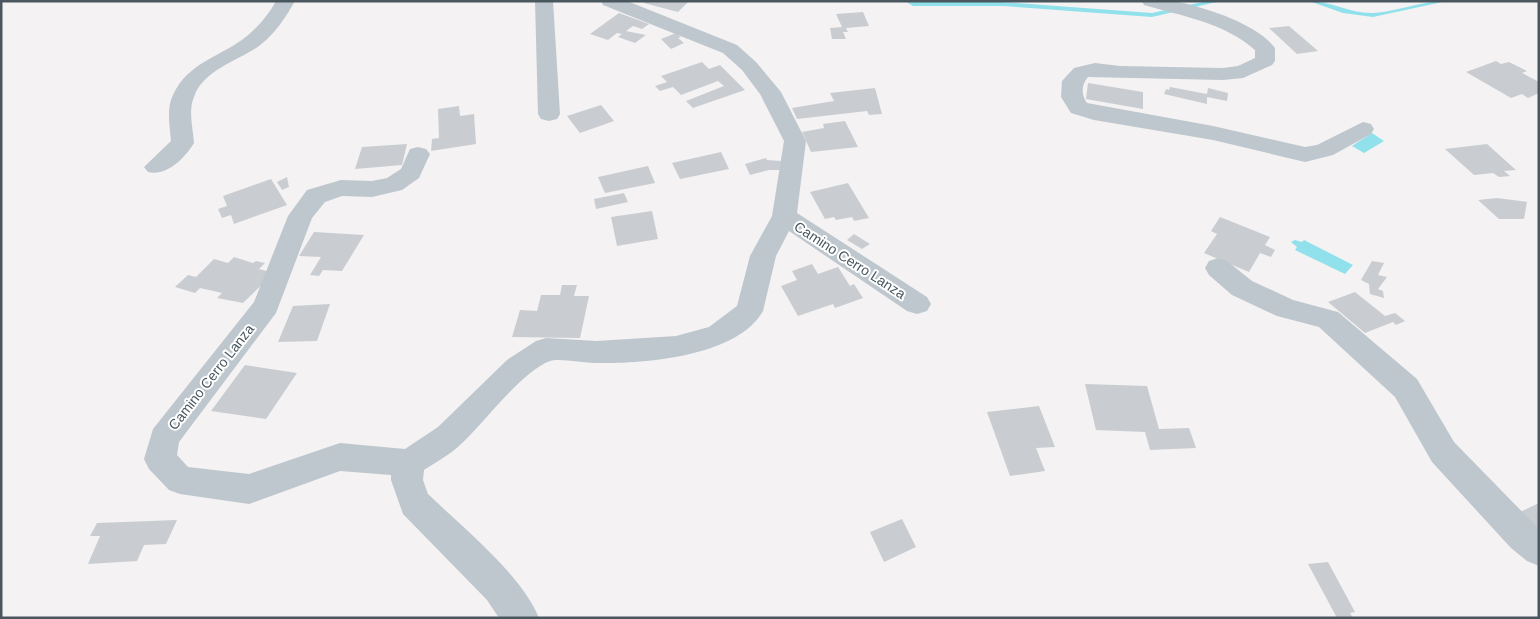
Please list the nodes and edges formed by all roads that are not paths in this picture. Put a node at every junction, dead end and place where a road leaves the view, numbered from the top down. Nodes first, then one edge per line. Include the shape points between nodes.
1 (286, 1) edge
2 (544, 1) edge
3 (610, 1) edge
4 (1151, 1) edge
5 (549, 114) dead end
6 (1363, 129) dead end
7 (418, 154) dead end
8 (156, 167) dead end
9 (784, 216) junction
10 (1218, 268) dead end
11 (917, 304) dead end
12 (409, 462) junction
13 (1539, 550) edge
14 (521, 618) edge

1 - 8 street via 278,15 253,41 201,72 183,96 180,114 183,143
2 - 5 street
3 - 9 street, Camino Cerro Lanza via 730,49 749,66 770,92 795,140
4 - 6 street via 1212,18 1247,32 1265,48 1265,60 1243,72 1223,74 1095,69 1081,72 1073,81 1072,97 1079,108 1203,130 1310,155 1325,151
7 - 12 street, Camino Cerro Lanza via 411,173 394,184 372,189 341,188 316,196 300,216 266,306 164,438 160,459 180,480 249,489 340,457
9 - 11 street, Camino Cerro Lanza
9 - 12 street, Camino Cerro Lanza via 763,256 749,311 718,335 676,347 597,352 546,349 517,368 449,436
10 - 13 street via 1242,288 1287,309 1328,319 1336,325 1406,388 1443,452
12 - 14 street via 407,480 415,503 499,588

